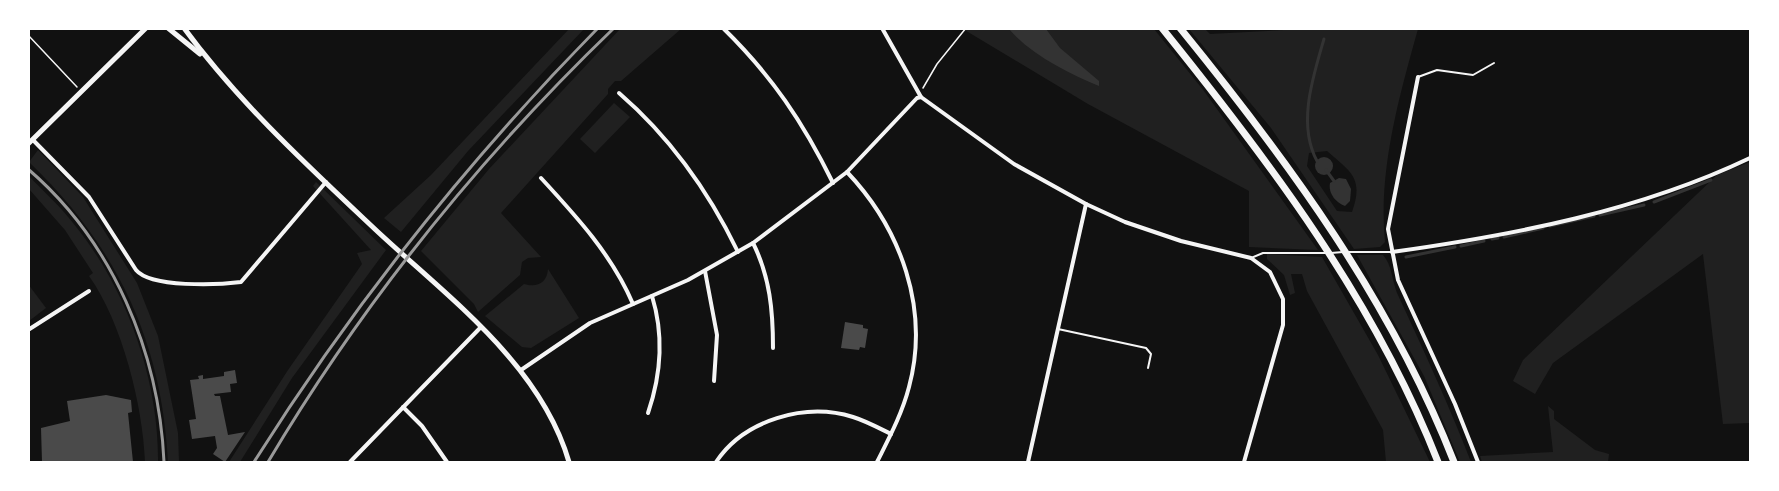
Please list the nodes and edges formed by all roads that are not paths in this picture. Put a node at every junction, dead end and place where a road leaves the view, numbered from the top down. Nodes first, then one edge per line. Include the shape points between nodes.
1 (146, 28) edge
2 (168, 28) edge
3 (183, 28) edge
4 (723, 28) edge
5 (882, 28) edge
6 (1161, 28) edge
7 (1180, 28) edge
8 (207, 59) junction
9 (1494, 63) dead end
10 (1418, 77) joint
11 (619, 93) dead end
12 (921, 98) junction
13 (31, 142) edge
14 (1750, 158) edge
15 (847, 172) junction
16 (541, 178) dead end
17 (326, 182) junction
18 (833, 183) junction
19 (1086, 204) junction
20 (753, 243) junction
21 (738, 252) junction
22 (1392, 252) junction
23 (1251, 258) junction
24 (705, 271) junction
25 (89, 291) dead end
26 (652, 296) junction
27 (633, 304) junction
28 (480, 328) junction
29 (1058, 329) junction
30 (28, 330) edge
31 (773, 348) dead end
32 (1148, 368) dead end
33 (521, 370) junction
34 (714, 381) dead end
35 (403, 407) junction
36 (648, 413) dead end
37 (891, 434) junction
38 (350, 462) edge
39 (447, 462) edge
40 (569, 462) edge
41 (716, 462) edge
42 (877, 462) edge
43 (1028, 462) edge
44 (1244, 462) edge
45 (1438, 462) edge
46 (1454, 462) edge
47 (1478, 462) edge

1 - 13 street
2 - 8 street
3 - 8 street
4 - 18 street via 789,103
5 - 12 street
6 - 45 highway via 1264,158 1326,247 1400,377
7 - 46 highway via 1276,149 1350,258 1413,371
8 - 17 street
9 - 10 lane via 1473,75 1437,70
10 - 22 street via 1390,211
11 - 21 street via 678,152 722,218
12 - 15 street
12 - 19 street via 1014,164
13 - 17 street via 89,197 136,270 152,280 241,282
14 - 22 street via 1633,204
15 - 18 street
15 - 37 street via 874,204 894,239 914,306 913,370
16 - 27 street via 606,254
17 - 28 street
18 - 20 street
19 - 23 street via 1173,238
19 - 29 street
20 - 21 street
20 - 31 street via 770,292
21 - 24 street
22 - 23 lane via 1263,253
22 - 47 street via 1398,280
23 - 44 street via 1270,272 1285,312
24 - 26 street
24 - 34 street via 717,335
25 - 30 street
26 - 27 street
26 - 36 street via 660,348 655,393
27 - 33 street via 590,323
28 - 33 street
28 - 35 street
29 - 32 lane via 1146,348 1151,354
29 - 43 street
33 - 40 street via 552,417
35 - 38 street
35 - 39 street
37 - 41 street via 852,417 805,412 759,426 735,441
37 - 42 street

